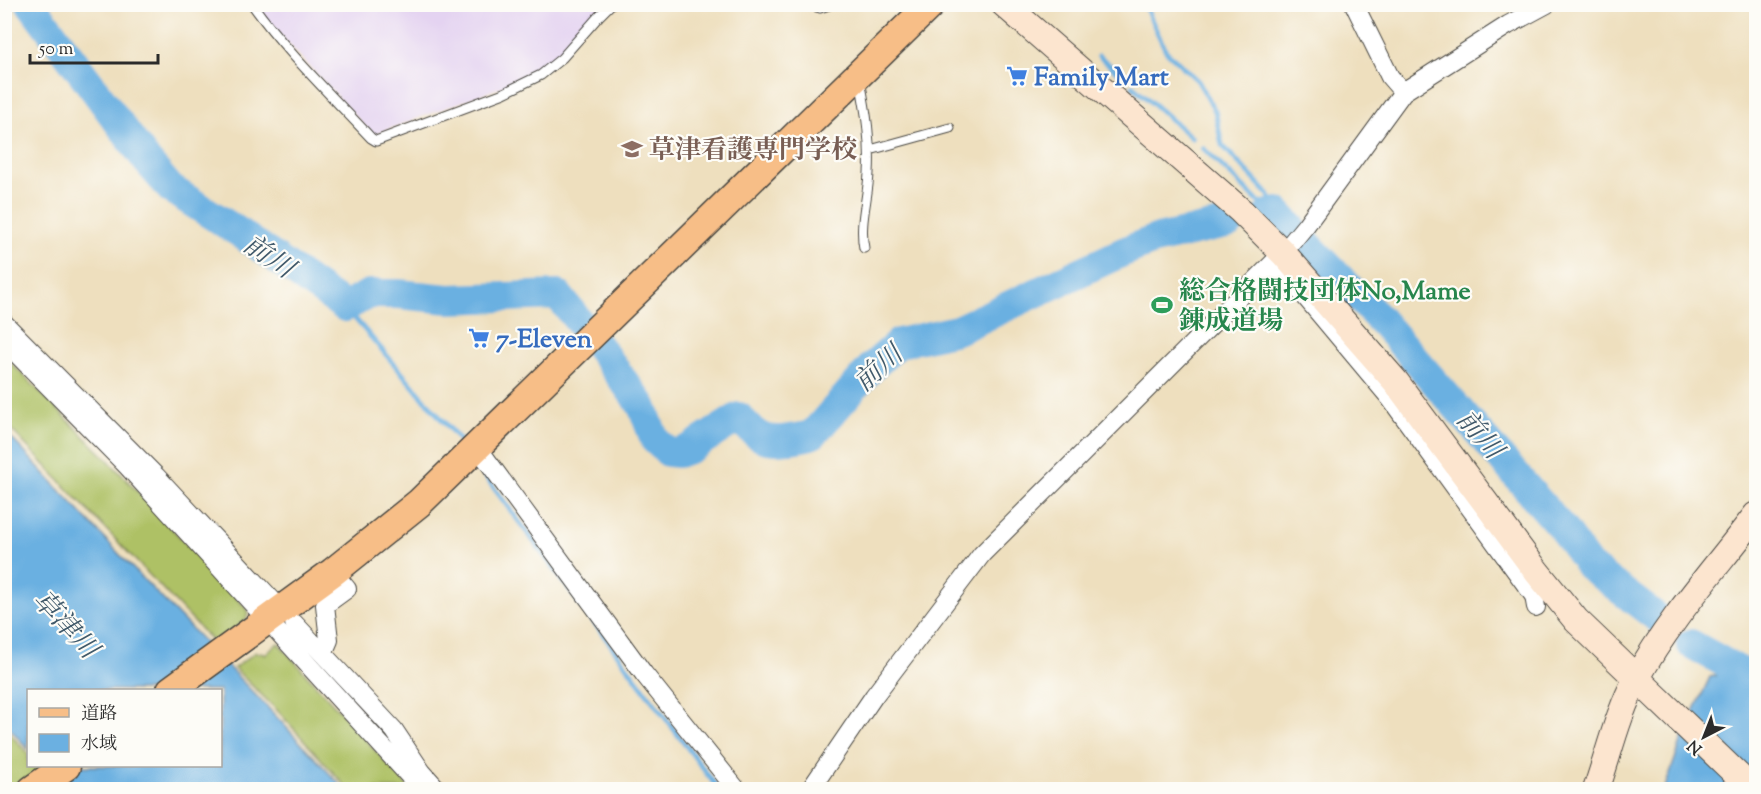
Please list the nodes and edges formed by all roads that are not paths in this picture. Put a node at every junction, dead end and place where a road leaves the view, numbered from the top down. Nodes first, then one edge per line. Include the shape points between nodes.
1 (252, 4) edge
2 (611, 4) edge
3 (806, 4) edge
4 (832, 4) edge
5 (931, 4) edge
6 (1004, 4) edge
7 (1354, 4) edge
8 (1547, 4) edge
9 (859, 75) junction
10 (1403, 92) junction
11 (950, 128) dead end
12 (870, 150) junction
13 (864, 248) dead end
14 (1278, 250) junction
15 (4, 322) edge
16 (10, 341) edge
17 (478, 448) junction
18 (1756, 515) edge
19 (333, 572) junction
20 (1536, 607) dead end
21 (271, 620) junction
22 (323, 654) junction
23 (1636, 679) junction
24 (172, 689) edge
25 (63, 767) edge
26 (32, 789) edge
27 (422, 789) edge
28 (438, 789) edge
29 (737, 789) edge
30 (810, 789) edge
31 (1596, 789) edge
32 (1753, 789) edge

1 - 2 lane via 376,141 541,75
3 - 4 lane via 820,8
5 - 9 main road
6 - 14 street via 1241,211
7 - 10 street via 1390,76
8 - 10 street
9 - 12 lane
9 - 17 main road
10 - 14 street via 1306,225
11 - 12 lane
12 - 13 lane via 861,227
14 - 20 street via 1303,294 1390,398 1534,596
14 - 23 street via 1396,382 1576,620
14 - 30 street via 982,554 874,696
15 - 16 street
16 - 21 street via 82,411 128,467
17 - 19 main road via 419,503
17 - 29 street via 644,674
18 - 23 street via 1678,616
19 - 21 main road
19 - 22 street via 347,589 326,605 329,640
21 - 22 street
21 - 24 main road
21 - 27 street
22 - 28 street via 394,730
23 - 31 street
23 - 32 street
25 - 26 main road

